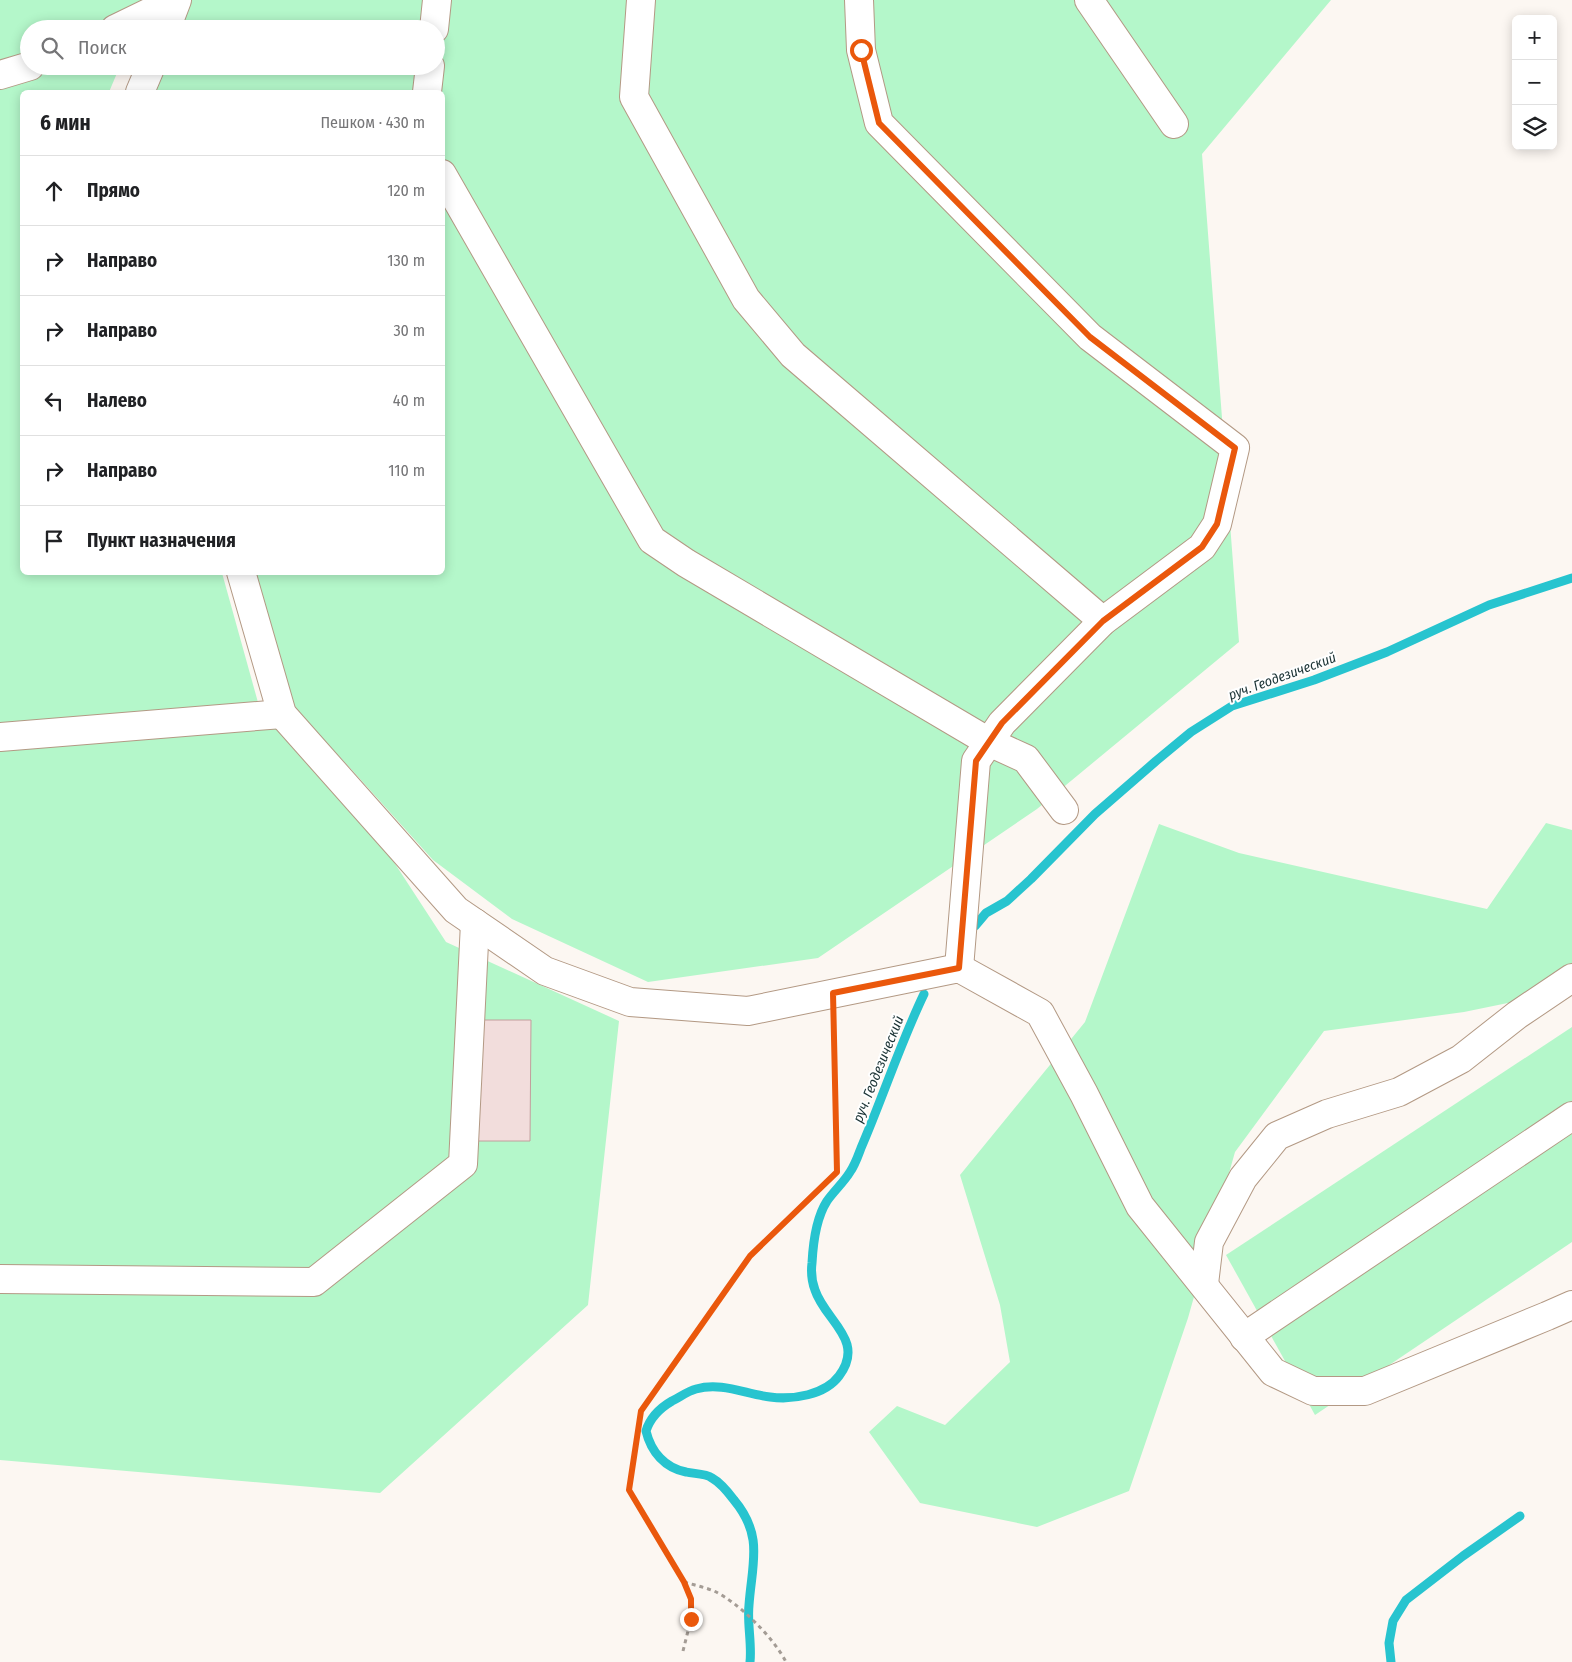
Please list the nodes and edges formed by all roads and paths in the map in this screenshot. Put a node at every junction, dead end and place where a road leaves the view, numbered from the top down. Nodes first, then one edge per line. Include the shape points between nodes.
1 (176, 0) edge
2 (437, 0) edge
3 (641, 0) edge
4 (859, 0) edge
5 (1089, 0) edge
6 (134, 20) edge
7 (169, 20) edge
8 (435, 20) edge
9 (20, 69) edge
10 (0, 75) edge
11 (147, 75) edge
12 (429, 75) edge
13 (141, 90) edge
14 (427, 90) edge
15 (1174, 124) dead end
16 (445, 179) edge
17 (242, 575) edge
18 (1103, 621) junction
19 (282, 714) junction
20 (0, 737) edge
21 (989, 742) junction
22 (1064, 810) dead end
23 (475, 923) junction
24 (959, 968) junction
25 (1572, 978) edge
26 (833, 993) junction
27 (1572, 1116) edge
28 (0, 1279) edge
29 (1204, 1284) junction
30 (1572, 1305) edge
31 (1244, 1337) junction
32 (684, 1582) junction
33 (683, 1651) dead end
34 (786, 1662) edge

1 - 6 street
1 - 7 street
2 - 8 street
3 - 18 street via 634,97 746,299 793,355
4 - 18 street via 861,50 879,123 1090,337 1235,448 1217,524 1202,547
5 - 15 street
9 - 10 street
11 - 13 street
12 - 14 street
16 - 21 street via 652,540
17 - 19 street
18 - 21 street via 1002,723
19 - 20 street
19 - 23 street via 456,910
21 - 22 street via 1026,759
21 - 24 street via 976,761
23 - 26 street via 545,971 630,1002 748,1011
23 - 28 street via 463,1164 314,1282
24 - 26 street
24 - 29 street via 1040,1013 1140,1206
25 - 29 street via 1517,1015 1461,1059 1399,1092 1327,1114 1277,1136 1243,1178 1210,1242
26 - 32 path via 837,1172 750,1256 641,1411 629,1490
27 - 31 street
29 - 31 street
30 - 31 street via 1365,1390 1313,1391 1273,1372
32 - 33 path via 691,1599 691,1619
32 - 34 path via 714,1591 730,1600 776,1644

